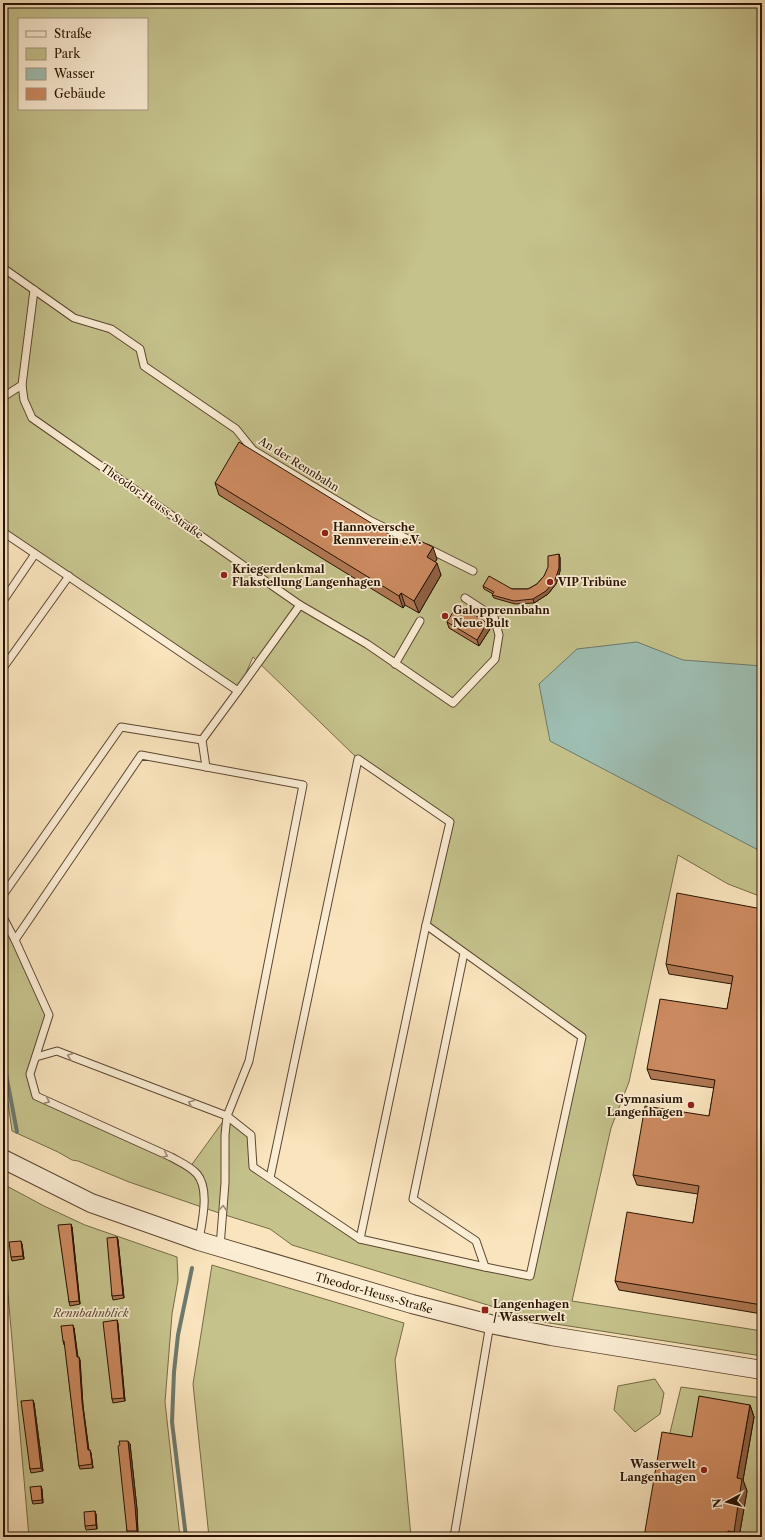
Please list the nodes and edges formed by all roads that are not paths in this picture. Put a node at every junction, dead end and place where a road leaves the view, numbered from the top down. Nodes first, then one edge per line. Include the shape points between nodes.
1 (3, 268) edge
2 (34, 290) junction
3 (22, 385) junction
4 (3, 397) edge
5 (3, 532) edge
6 (35, 554) junction
7 (473, 571) dead end
8 (69, 576) junction
9 (465, 598) dead end
10 (3, 601) edge
11 (300, 605) junction
12 (420, 621) dead end
13 (395, 664) junction
14 (3, 668) edge
15 (238, 691) junction
16 (202, 740) junction
17 (206, 767) junction
18 (3, 895) edge
19 (3, 917) edge
20 (426, 925) junction
21 (15, 940) junction
22 (464, 953) junction
23 (36, 1057) junction
24 (227, 1116) junction
25 (3, 1160) edge
26 (270, 1178) junction
27 (360, 1240) junction
28 (199, 1241) junction
29 (220, 1247) junction
30 (485, 1267) junction
31 (490, 1324) junction
32 (762, 1370) edge
33 (454, 1537) edge

1 - 2 lane, An der Rennbahn
2 - 3 lane, Theodor-Heuss-Straße
2 - 7 lane, An der Rennbahn via 74,318 111,329 140,349 144,366 236,430 253,450 371,521
3 - 4 lane
3 - 11 lane, Theodor-Heuss-Straße via 24,400 32,418
5 - 6 lane
6 - 8 lane
6 - 10 lane
8 - 14 lane
8 - 15 lane
9 - 13 lane, Theodor-Heuss-Straße via 494,616 499,635 495,659 453,704
11 - 13 lane, Theodor-Heuss-Straße via 367,644
11 - 15 lane
12 - 13 lane
15 - 16 lane
16 - 17 lane
16 - 18 lane via 121,727
17 - 21 lane via 141,755
17 - 24 lane via 303,785 249,1061
19 - 21 lane
20 - 22 lane
20 - 26 lane via 450,822 358,759
20 - 27 lane
21 - 23 lane via 49,1015
22 - 30 lane via 413,1199 476,1241
22 - 30 lane via 582,1037 530,1276
24 -> 23 lane via 57,1051
23 -> 28 lane via 30,1074 36,1096 171,1157 190,1167 198,1175 204,1198
24 - 26 lane via 251,1135 254,1167
29 -> 24 lane
25 - 28 street, Theodor-Heuss-Straße via 91,1203
26 - 27 lane
27 - 30 lane
28 - 29 street, Theodor-Heuss-Straße
29 - 31 street, Theodor-Heuss-Straße via 412,1304
31 - 32 street, Theodor-Heuss-Straße
31 - 33 lane

